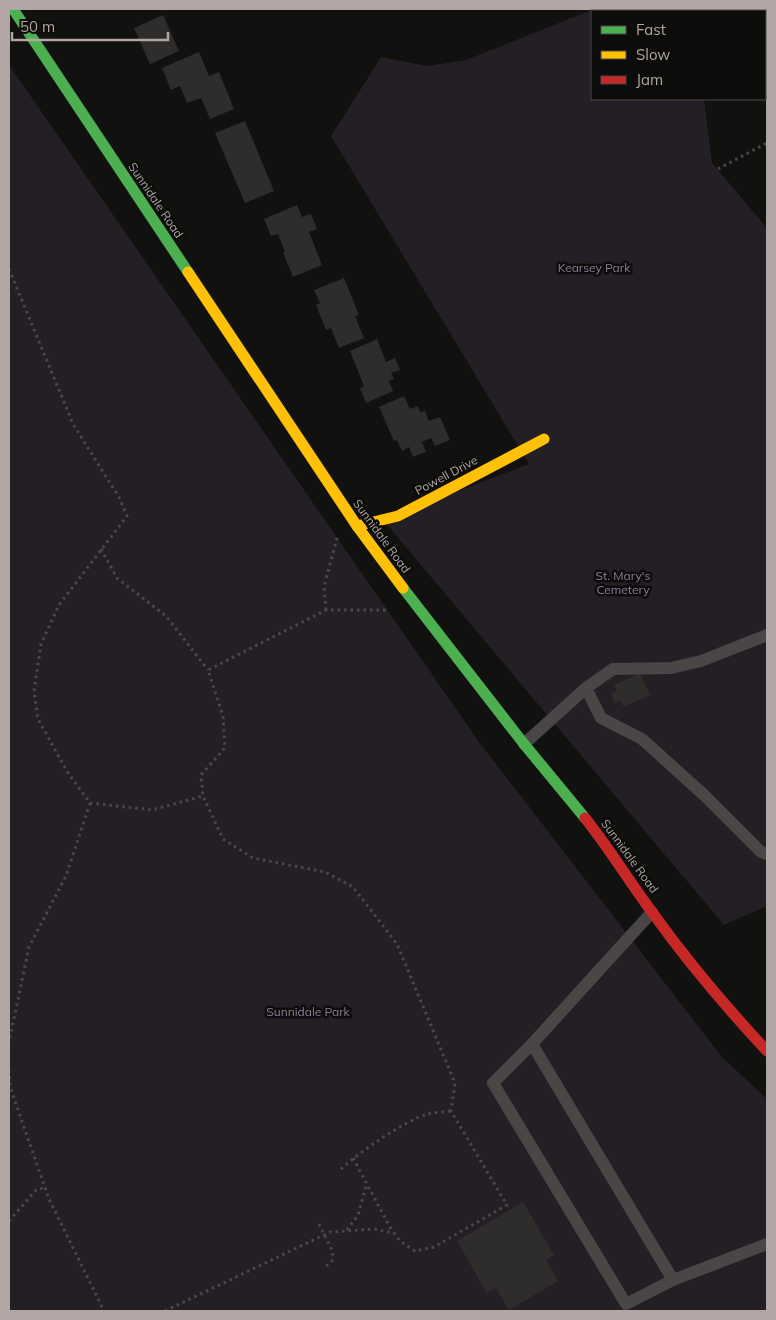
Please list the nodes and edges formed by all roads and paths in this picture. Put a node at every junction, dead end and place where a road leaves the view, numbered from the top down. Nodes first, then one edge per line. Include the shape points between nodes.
1 (13, 9) edge
2 (767, 143) edge
3 (718, 169) dead end
4 (9, 269) edge
5 (544, 439) dead end
6 (345, 507) junction
7 (357, 526) junction
8 (101, 549) junction
9 (326, 610) junction
10 (391, 610) dead end
11 (767, 635) edge
12 (208, 670) junction
13 (586, 688) junction
14 (524, 744) junction
15 (203, 796) junction
16 (90, 803) junction
17 (767, 854) edge
18 (652, 912) junction
19 (9, 1042) edge
20 (532, 1044) junction
21 (767, 1051) edge
22 (9, 1070) edge
23 (451, 1111) junction
24 (353, 1158) junction
25 (341, 1169) dead end
26 (367, 1183) junction
27 (44, 1187) junction
28 (9, 1220) edge
29 (319, 1224) dead end
30 (346, 1231) junction
31 (394, 1233) junction
32 (325, 1235) junction
33 (767, 1244) edge
34 (326, 1266) dead end
35 (673, 1280) junction
36 (104, 1311) edge
37 (166, 1311) edge

1 - 6 main road, Sunnidale Road
2 - 3 path
4 - 8 path via 73,424 120,499 127,516
5 - 7 main road, Powell Drive via 398,516
6 - 7 main road, Sunnidale Road
6 - 9 path via 324,586
7 - 14 main road, Sunnidale Road
8 - 12 path via 117,578 166,616
8 - 16 path via 59,605 41,644 34,691 38,719 68,773
9 - 10 path
9 - 12 path
11 - 13 lane via 701,661 671,668 613,669
12 - 15 path via 223,716 225,748 200,775
13 - 14 lane
13 - 17 lane via 602,718 642,738 761,852
14 - 18 main road, Sunnidale Road via 606,844
15 - 16 path via 152,810
15 - 23 path via 223,839 253,858 325,872 353,886 397,944 455,1083
16 - 19 path via 66,876 29,947
18 - 20 lane
18 - 21 main road, Sunnidale Road via 729,1010
20 - 35 lane
20 - 35 lane via 494,1084 546,1172 626,1304
22 - 27 path via 10,1087
23 - 24 path via 427,1114
23 - 31 path via 507,1205 434,1247 416,1251
24 - 25 path
24 - 26 path
26 - 30 path via 358,1214
26 - 31 path
27 - 28 path via 36,1190
27 - 36 path
29 - 32 path
30 - 31 path via 374,1229
30 - 32 path
32 - 34 path via 333,1252 332,1261
32 - 37 path
33 - 35 lane

